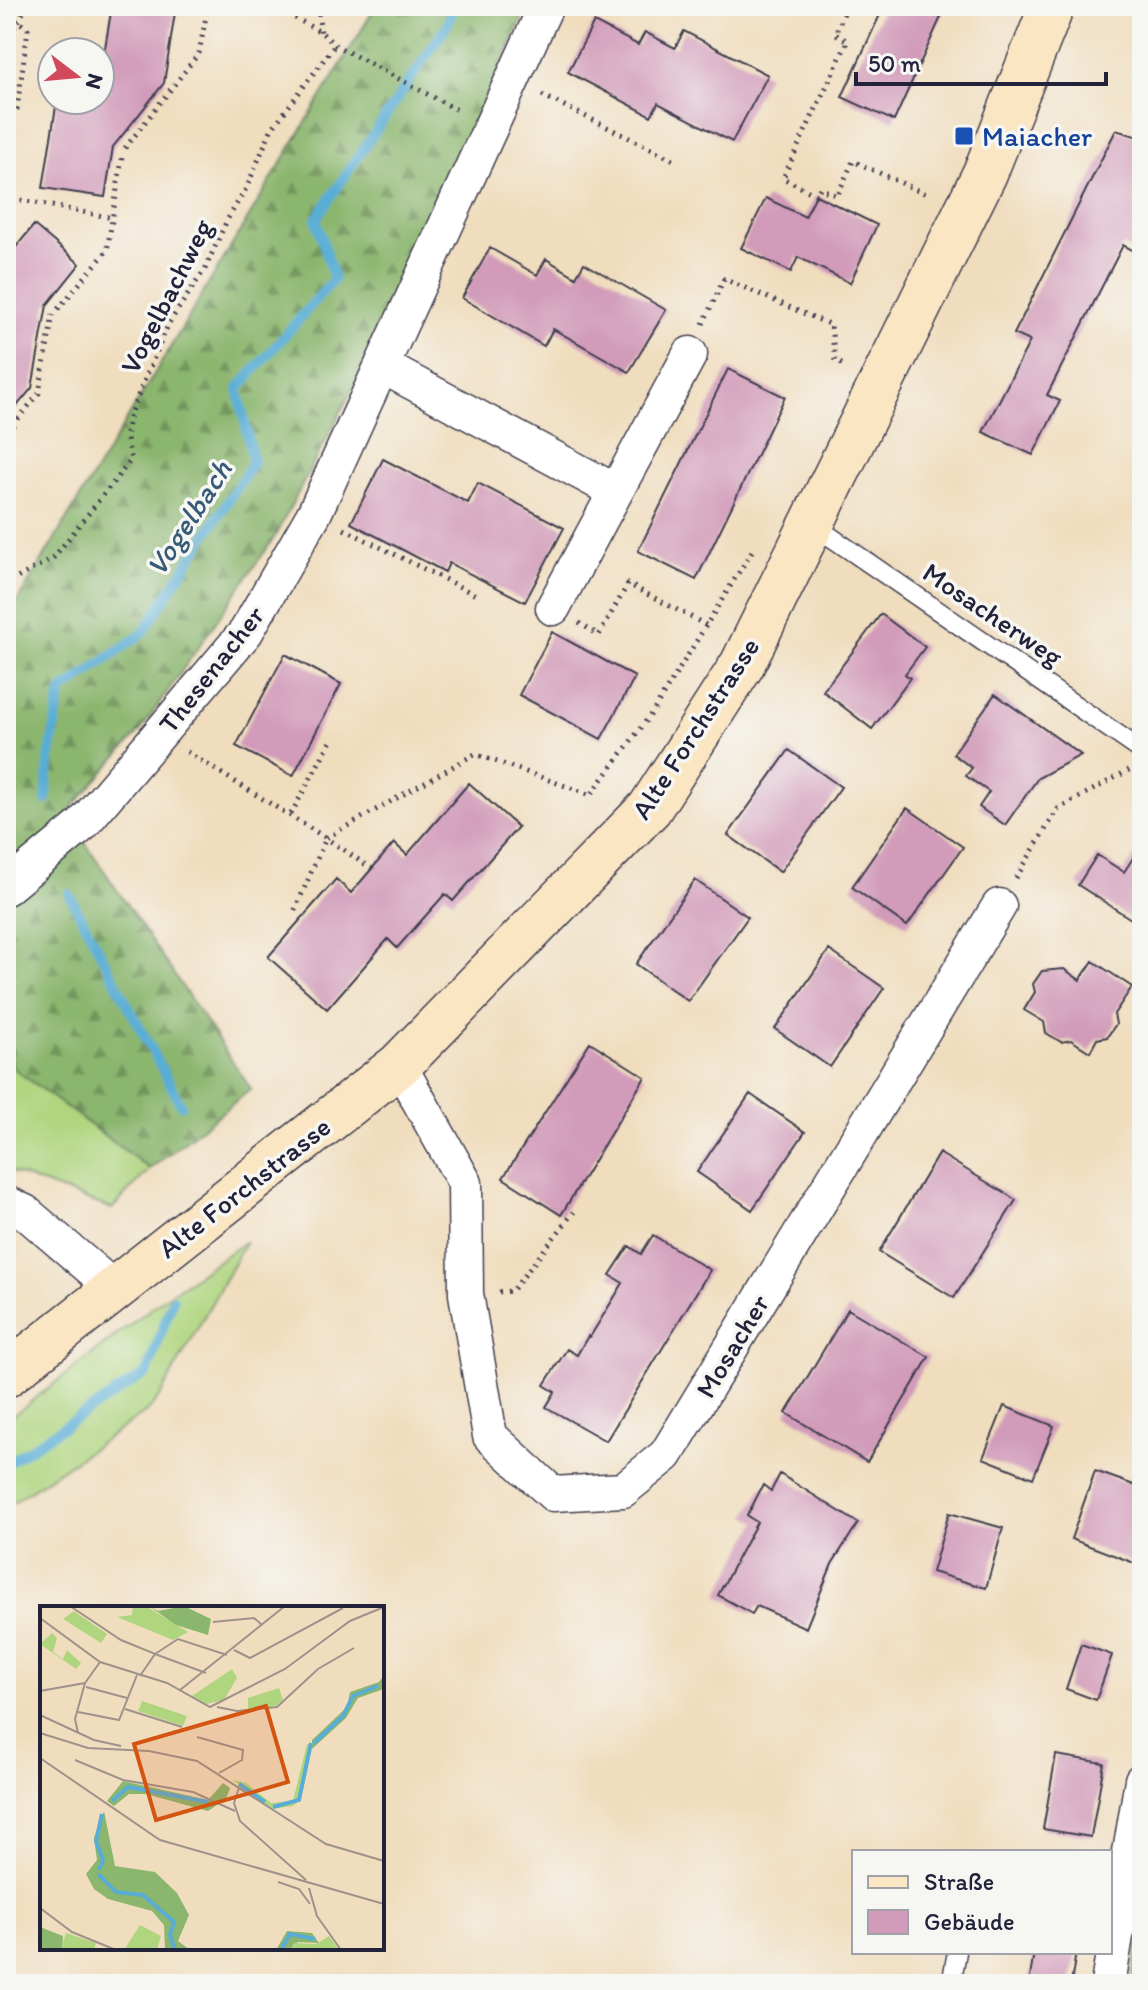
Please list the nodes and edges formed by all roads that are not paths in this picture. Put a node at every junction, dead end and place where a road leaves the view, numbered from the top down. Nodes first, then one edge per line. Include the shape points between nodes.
1 (546, 6) edge
2 (1052, 6) edge
3 (690, 354) road end
4 (382, 366) junction
5 (615, 491) junction
6 (812, 524) junction
7 (553, 608) dead end
8 (1139, 758) edge
9 (6, 888) edge
10 (999, 906) road end
11 (399, 1065) junction
12 (6, 1203) edge
13 (115, 1289) junction
14 (6, 1375) edge
15 (1142, 1780) edge
16 (957, 1954) edge
17 (951, 1984) edge
18 (1108, 1984) edge

1 - 4 street, Thesenacher
2 - 6 street, Alte Forchstrasse via 985,173
3 - 5 street
4 - 5 street
4 - 9 street, Thesenacher via 314,514 246,632 82,825
5 - 7 street
6 - 8 lane, Mosacherweg
6 - 11 street, Alte Forchstrasse via 742,665 650,808
10 - 11 street, Mosacher via 666,1455 623,1490 553,1494 490,1436 466,1294 465,1183
11 - 13 street, Alte Forchstrasse
12 - 13 street via 25,1212
13 - 14 street, Alte Forchstrasse
15 - 18 street
16 - 17 lane

